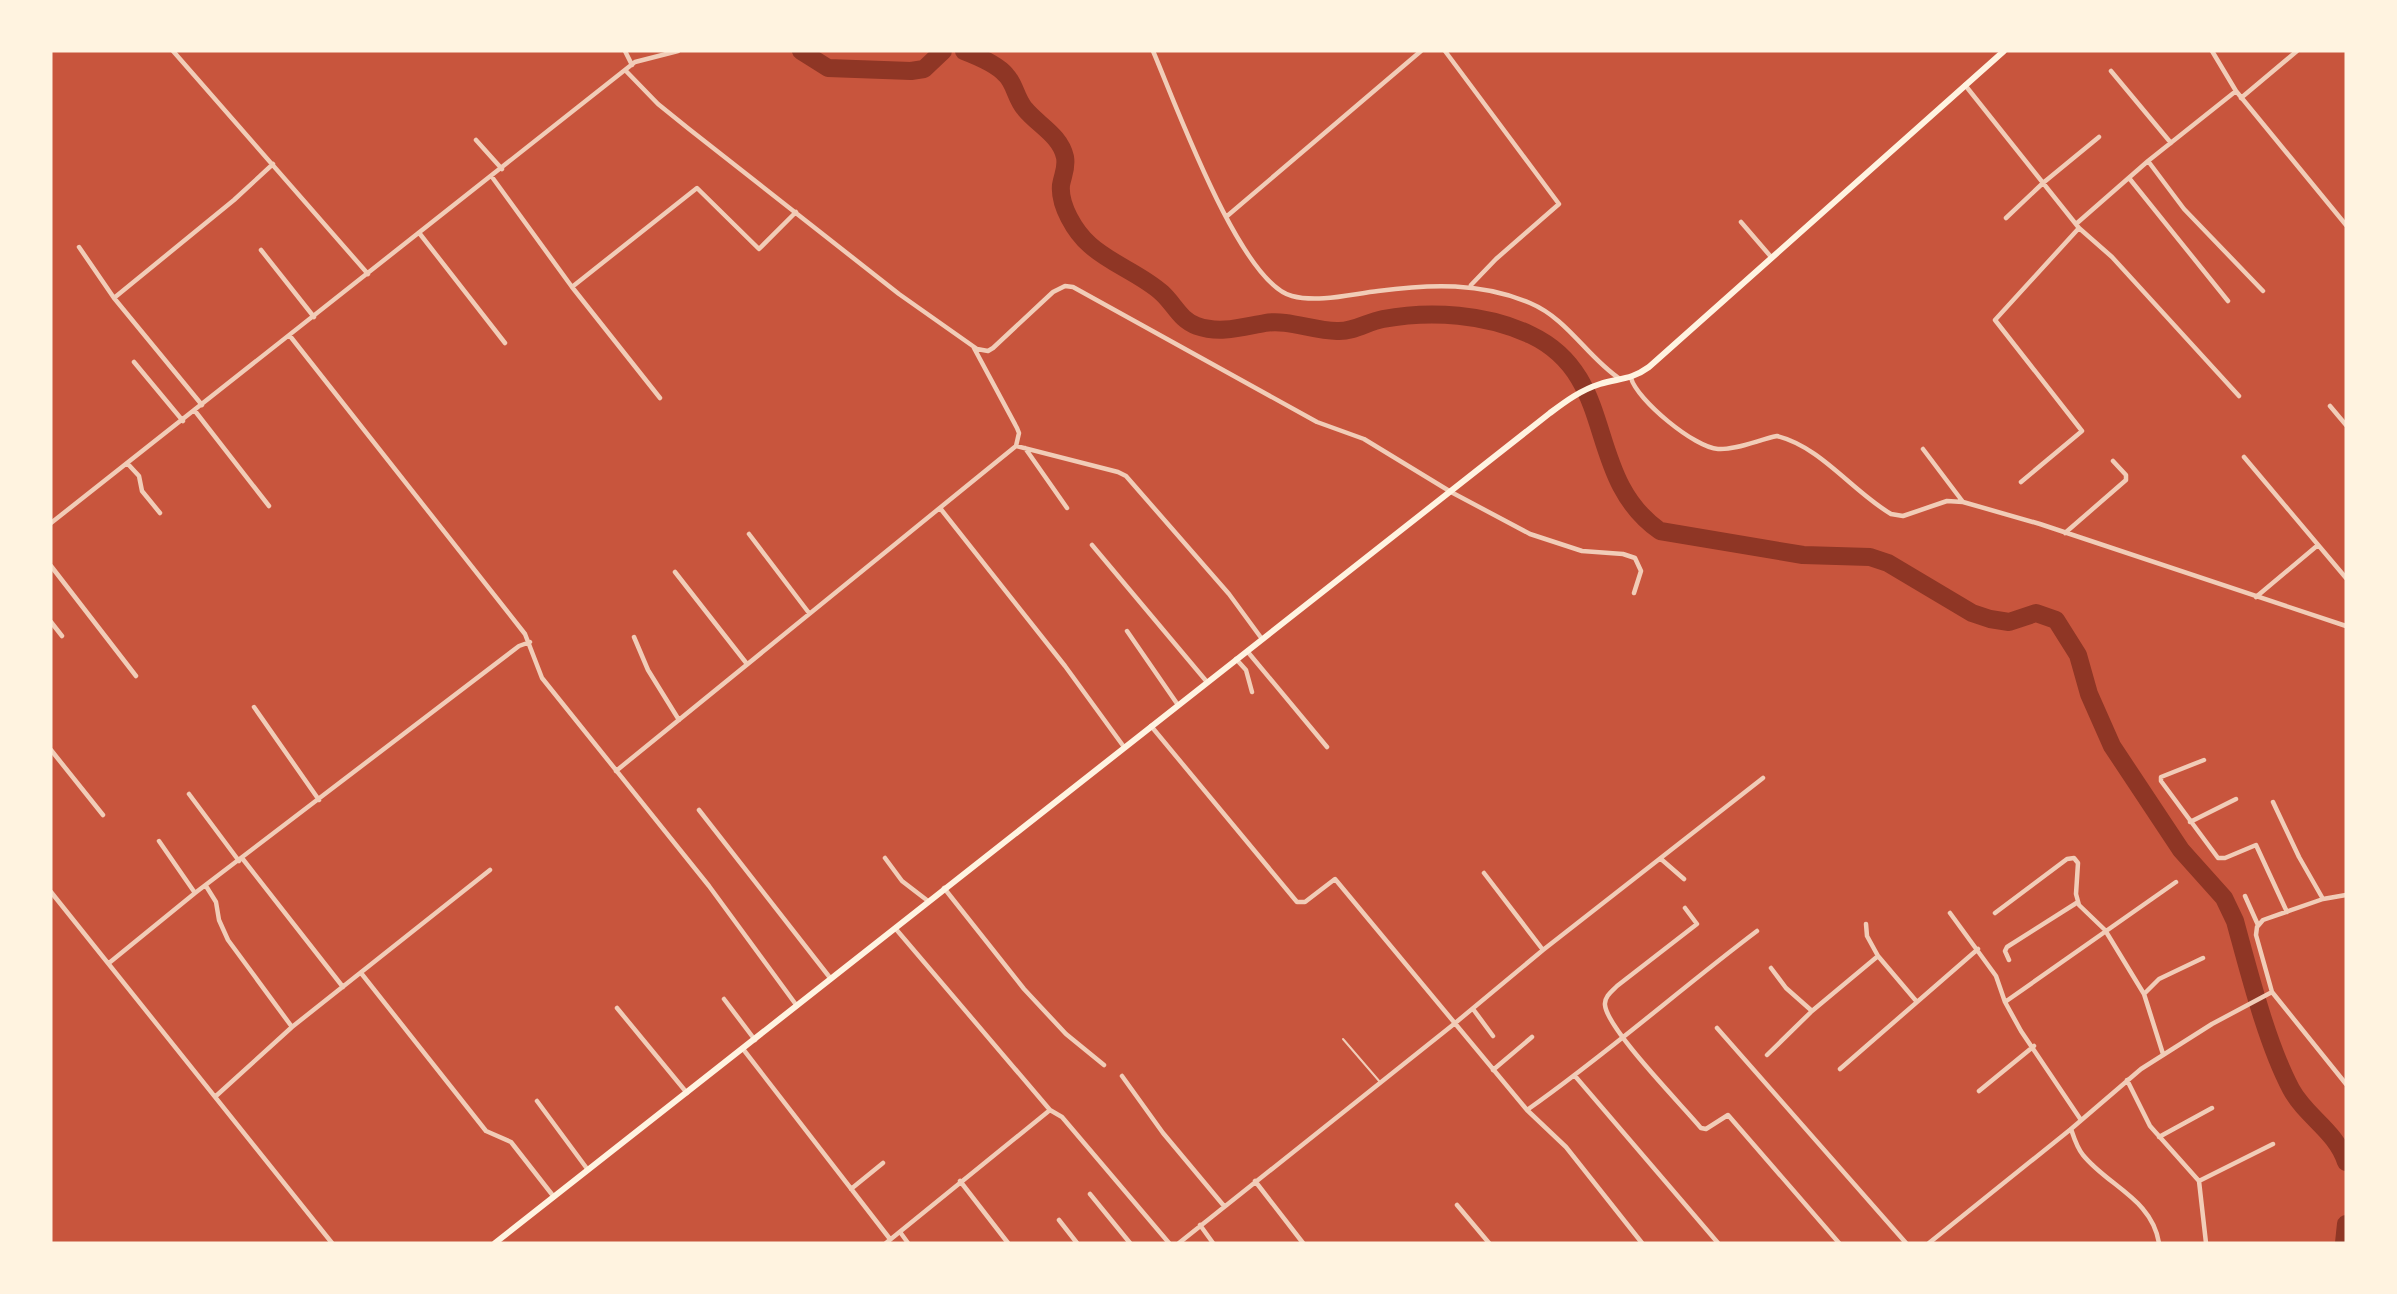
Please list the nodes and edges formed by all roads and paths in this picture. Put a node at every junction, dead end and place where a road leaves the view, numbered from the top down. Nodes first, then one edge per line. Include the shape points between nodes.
1 (173, 51) edge
2 (625, 51) edge
3 (678, 51) edge
4 (1153, 51) edge
5 (1422, 51) edge
6 (1444, 51) edge
7 (2004, 51) edge
8 (2212, 51) edge
9 (2297, 51) edge
10 (632, 65) junction
11 (2111, 70) dead end
12 (626, 71) junction
13 (1965, 85) junction
14 (2236, 91) junction
15 (2241, 98) junction
16 (2099, 137) dead end
17 (476, 140) dead end
18 (2171, 143) junction
19 (2148, 161) junction
20 (273, 164) junction
21 (502, 169) junction
22 (492, 177) junction
23 (2129, 178) junction
24 (2043, 183) junction
25 (796, 212) junction
26 (1226, 217) junction
27 (2006, 218) dead end
28 (1741, 222) dead end
29 (2346, 225) edge
30 (2078, 226) junction
31 (420, 234) junction
32 (79, 246) dead end
33 (261, 250) dead end
34 (1772, 258) junction
35 (368, 274) junction
36 (1471, 285) junction
37 (572, 287) junction
38 (2263, 291) dead end
39 (114, 298) junction
40 (2228, 301) dead end
41 (314, 317) junction
42 (290, 336) junction
43 (505, 343) dead end
44 (972, 346) junction
45 (134, 362) dead end
46 (1631, 378) junction
47 (1620, 379) junction
48 (2239, 396) dead end
49 (660, 398) dead end
50 (202, 405) junction
51 (2330, 406) dead end
52 (195, 411) junction
53 (183, 421) junction
54 (2346, 424) edge
55 (1017, 444) junction
56 (1025, 448) junction
57 (1923, 449) dead end
58 (2244, 457) dead end
59 (2112, 461) dead end
60 (128, 464) junction
61 (2021, 482) dead end
62 (1451, 492) junction
63 (1963, 502) junction
64 (269, 506) dead end
65 (940, 508) junction
66 (1066, 508) dead end
67 (160, 513) dead end
68 (51, 523) edge
69 (2065, 533) junction
70 (748, 534) dead end
71 (1092, 545) dead end
72 (2318, 545) junction
73 (51, 567) edge
74 (675, 572) dead end
75 (2346, 578) edge
76 (1634, 593) dead end
77 (2256, 597) junction
78 (809, 613) junction
79 (51, 622) edge
80 (2346, 626) edge
81 (1127, 631) dead end
82 (62, 636) dead end
83 (634, 637) dead end
84 (1262, 639) junction
85 (530, 642) junction
86 (1247, 651) junction
87 (1253, 658) junction
88 (1236, 659) junction
89 (747, 664) junction
90 (1246, 670) junction
91 (136, 676) dead end
92 (1207, 682) junction
93 (1252, 692) dead end
94 (1178, 705) junction
95 (254, 707) dead end
96 (679, 720) junction
97 (1151, 726) junction
98 (1124, 747) junction
99 (1327, 747) dead end
100 (51, 750) edge
101 (2204, 759) dead end
102 (616, 771) junction
103 (1763, 778) dead end
104 (189, 794) dead end
105 (2236, 799) dead end
106 (319, 800) junction
107 (2273, 802) dead end
108 (699, 810) dead end
109 (103, 815) dead end
110 (2190, 822) junction
111 (159, 841) dead end
112 (885, 858) dead end
113 (1661, 859) junction
114 (241, 860) junction
115 (490, 870) dead end
116 (1484, 873) dead end
117 (1684, 879) dead end
118 (2176, 882) dead end
119 (206, 886) junction
120 (944, 888) junction
121 (51, 892) edge
122 (195, 893) junction
123 (2346, 894) edge
124 (2245, 896) dead end
125 (2323, 899) junction
126 (928, 901) junction
127 (2078, 902) junction
128 (1685, 908) dead end
129 (2287, 912) junction
130 (1950, 913) dead end
131 (1995, 913) dead end
132 (1866, 924) dead end
133 (2258, 925) junction
134 (895, 928) junction
135 (2105, 930) junction
136 (1757, 931) dead end
137 (1978, 949) junction
138 (1542, 950) junction
139 (1878, 956) junction
140 (2203, 958) dead end
141 (2009, 960) dead end
142 (109, 963) junction
143 (1771, 968) dead end
144 (361, 973) junction
145 (831, 979) junction
146 (343, 987) junction
147 (2270, 993) junction
148 (2144, 994) junction
149 (724, 999) dead end
150 (1917, 1002) junction
151 (2005, 1002) junction
152 (796, 1006) junction
153 (617, 1008) dead end
154 (1473, 1009) junction
155 (1812, 1011) junction
156 (1454, 1024) junction
157 (292, 1027) junction
158 (1717, 1028) dead end
159 (1493, 1036) dead end
160 (1532, 1037) dead end
161 (1343, 1039) dead end
162 (1622, 1039) junction
163 (755, 1040) junction
164 (2034, 1046) junction
165 (743, 1049) junction
166 (1767, 1054) dead end
167 (2163, 1054) junction
168 (1104, 1065) dead end
169 (1840, 1069) dead end
170 (1493, 1070) junction
171 (1122, 1076) dead end
172 (1575, 1076) junction
173 (2127, 1080) junction
174 (1380, 1082) junction
175 (2346, 1084) edge
176 (1979, 1091) dead end
177 (687, 1093) junction
178 (216, 1096) junction
179 (537, 1101) dead end
180 (2212, 1108) dead end
181 (1050, 1110) junction
182 (1527, 1110) junction
183 (2081, 1119) junction
184 (2071, 1129) junction
185 (2160, 1137) junction
186 (2273, 1144) dead end
187 (883, 1163) dead end
188 (588, 1170) junction
189 (960, 1181) junction
190 (1255, 1181) junction
191 (2199, 1181) junction
192 (850, 1190) junction
193 (1090, 1194) dead end
194 (554, 1197) junction
195 (1457, 1205) dead end
196 (1224, 1206) junction
197 (1059, 1220) dead end
198 (1200, 1226) junction
199 (900, 1232) junction
200 (888, 1241) edge
201 (498, 1242) edge
202 (332, 1243) edge
203 (908, 1243) edge
204 (1008, 1243) edge
205 (1077, 1243) edge
206 (1130, 1243) edge
207 (1168, 1243) edge
208 (1179, 1243) edge
209 (1213, 1243) edge
210 (1304, 1243) edge
211 (1489, 1243) edge
212 (1642, 1243) edge
213 (1718, 1243) edge
214 (1839, 1243) edge
215 (1906, 1243) edge
216 (1929, 1243) edge
217 (2159, 1243) edge
218 (2206, 1243) edge

1 - 20 street
2 - 10 street
3 - 10 street
4 - 26 street
5 - 26 street
6 - 36 street via 1559,204
7 - 13 main road
8 - 14 street
9 - 15 street
10 - 12 street
11 - 18 street
12 - 21 street
12 - 25 street via 681,123
13 - 24 street
13 - 34 main road
14 - 15 street
14 - 18 street
15 - 29 street
16 - 24 street
17 - 21 street
18 - 19 street
19 - 23 street
19 - 38 street via 2184,209
20 - 35 street
20 - 39 street
21 - 22 street
22 - 31 street
22 - 37 street
23 - 30 street
23 - 40 street
24 - 27 street
24 - 30 street
25 - 37 street via 759,249 697,188
25 - 44 street
26 - 36 street via 1268,282 1292,296
28 - 34 street
30 - 48 street via 2112,257
30 - 61 street via 1995,320 2082,431
31 - 35 street
31 - 43 street
32 - 39 street
33 - 41 street
34 - 46 main road via 1657,360
35 - 41 street
36 - 47 street via 1545,310
37 - 49 street
39 - 50 street
41 - 42 street
42 - 50 street
42 - 85 street
44 - 55 street via 1019,433
44 - 62 street via 988,351 1053,292 1073,287 1317,422 1364,439
45 - 53 street
46 - 47 main road
46 - 63 street via 1646,402 1706,447 1721,450 1777,436 1784,438 1891,513 1903,516 1947,501
47 - 62 main road via 1575,394
50 - 52 street
51 - 54 street
52 - 53 street
52 - 64 street
53 - 60 street
55 - 56 street
55 - 65 street
56 - 66 street
56 - 84 street via 1126,476 1229,594
57 - 63 street
58 - 72 street
59 - 69 street via 2126,480
60 - 67 street via 139,477 142,491
60 - 68 street
62 - 76 street via 1543,539 1582,551 1635,558 1641,571
62 - 84 main road
63 - 69 street
65 - 78 street
65 - 98 street
69 - 77 street
70 - 78 street
71 - 92 street
72 - 75 street
72 - 77 street
73 - 91 street
74 - 89 street
77 - 80 street
78 - 89 street
79 - 82 street
81 - 94 street
83 - 96 street via 648,670
84 - 86 main road
85 - 102 street via 542,678
85 - 106 street via 519,646
86 - 87 street
86 - 88 main road
87 - 90 street
87 - 99 street
88 - 90 street
88 - 92 main road
89 - 96 street
90 - 93 street
92 - 94 main road
94 - 97 main road
95 - 106 street
96 - 102 street
97 - 98 main road
97 - 156 street via 1297,902 1305,903 1335,879
98 - 120 main road
100 - 109 street
101 - 110 street via 2160,778
102 - 152 street via 709,886
103 - 113 street
104 - 114 street
105 - 110 street
106 - 114 street
107 - 125 street
108 - 145 street
110 - 129 street via 2219,859 2256,846
111 - 122 street
112 - 126 street via 902,880
113 - 117 street
113 - 138 street
114 - 119 street
114 - 146 street
115 - 144 street
116 - 138 street
118 - 135 street
119 - 122 street
119 - 157 street via 216,902 228,940
120 - 126 main road
120 - 168 street via 1018,982 1066,1034
121 - 142 street
122 - 142 street
123 - 125 street
124 - 133 street
125 - 129 street
126 - 134 main road
127 - 131 street via 2078,863 2071,857
127 - 135 street
127 - 141 street via 2007,946
128 - 162 street via 1696,924 1606,998 1605,1008
129 - 133 street
130 - 137 street
132 - 139 street via 1867,936
133 - 147 street via 2256,935
134 - 145 main road
134 - 181 street
135 - 148 street
135 - 151 street
136 - 162 street
137 - 150 street
137 - 151 street via 1996,976
138 - 154 street
139 - 150 street
139 - 155 street
140 - 148 street via 2154,982
142 - 178 street
143 - 155 street
144 - 146 street
144 - 194 street via 486,1131 512,1142
145 - 152 main road
146 - 157 street
147 - 167 street
147 - 175 street
148 - 167 street
149 - 163 street
150 - 169 street
151 - 164 street
152 - 163 main road
153 - 177 street
154 - 156 street
154 - 159 street
155 - 166 street
156 - 170 street
156 - 174 street
157 - 178 street
158 - 215 street
160 - 170 street
161 - 174 lane
162 - 172 street
162 - 214 street via 1701,1128 1729,1116
163 - 165 main road
164 - 176 street
164 - 183 street
165 - 177 main road
165 - 192 street
167 - 173 street
170 - 182 street
171 - 196 street
172 - 182 street
172 - 213 street
173 - 183 street
173 - 185 street via 2147,1121
174 - 190 street
177 - 188 main road
178 - 202 street
179 - 188 street
180 - 185 street
181 - 189 street
181 - 207 street via 1062,1118
182 - 212 street via 1566,1147
183 - 184 street
184 - 216 street
184 - 217 street via 2083,1155 2130,1194 2150,1217
185 - 191 street
186 - 191 street
187 - 192 street
188 - 194 main road
189 - 199 street
189 - 204 street
190 - 196 street
190 - 210 street
191 - 218 street
192 - 200 street
193 - 206 street
194 - 201 main road
195 - 211 street
196 - 198 street
197 - 205 street
198 - 208 street
198 - 209 street
199 - 200 street
199 - 203 street

